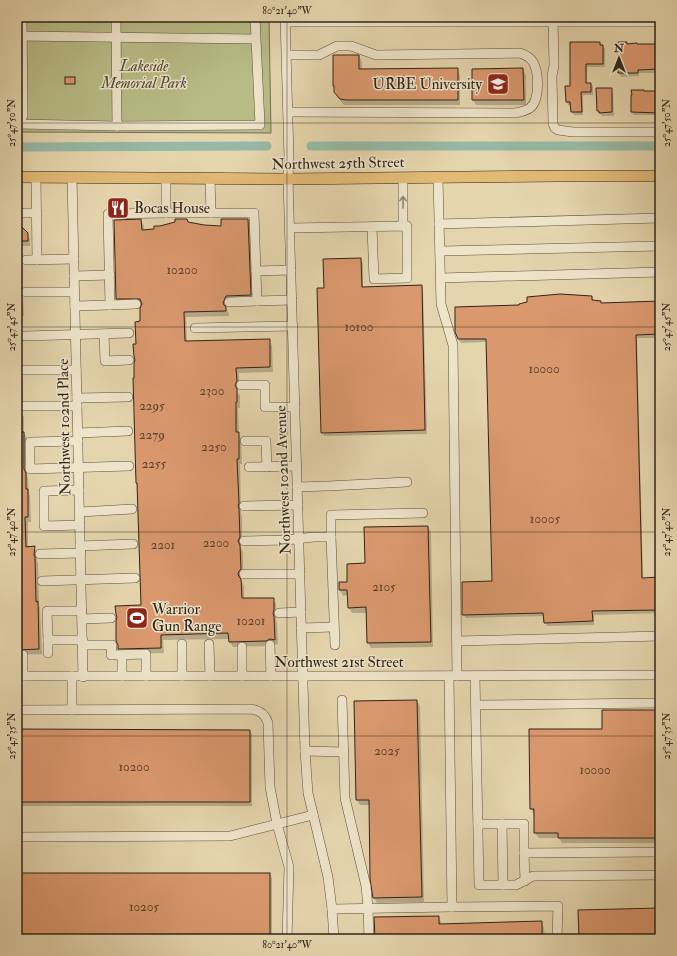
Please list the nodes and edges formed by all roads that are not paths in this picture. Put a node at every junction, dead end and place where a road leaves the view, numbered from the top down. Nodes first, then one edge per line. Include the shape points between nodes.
1 (22, 17) edge
2 (116, 17) edge
3 (255, 17) edge
4 (286, 20) edge
5 (553, 20) edge
6 (660, 22) edge
7 (19, 36) edge
8 (116, 37) junction
9 (255, 39) junction
10 (286, 55) junction
11 (288, 112) junction
12 (17, 123) edge
13 (117, 126) junction
14 (660, 132) edge
15 (660, 176) edge
16 (17, 177) edge
17 (36, 177) junction
18 (72, 177) junction
19 (438, 177) junction
20 (166, 178) junction
21 (210, 178) junction
22 (403, 178) junction
23 (288, 179) junction
24 (17, 213) edge
25 (37, 213) junction
26 (166, 213) junction
27 (211, 213) junction
28 (660, 218) edge
29 (439, 224) junction
30 (372, 226) junction
31 (403, 226) junction
32 (290, 228) junction
33 (660, 246) edge
34 (440, 251) junction
35 (74, 259) junction
36 (26, 260) dead end
37 (37, 260) junction
38 (291, 270) junction
39 (256, 271) junction
40 (660, 272) edge
41 (110, 275) junction
42 (74, 276) junction
43 (441, 278) junction
44 (26, 292) dead end
45 (74, 292) junction
46 (292, 300) junction
47 (258, 301) junction
48 (229, 302) dead end
49 (136, 304) dead end
50 (110, 305) junction
51 (75, 306) junction
52 (293, 326) junction
53 (195, 328) dead end
54 (129, 333) dead end
55 (104, 334) junction
56 (76, 335) junction
57 (25, 336) dead end
58 (129, 360) dead end
59 (25, 370) dead end
60 (76, 370) junction
61 (240, 385) dead end
62 (128, 397) dead end
63 (77, 402) junction
64 (25, 406) dead end
65 (295, 406) junction
66 (128, 431) dead end
67 (78, 437) junction
68 (245, 441) dead end
69 (129, 466) dead end
70 (268, 466) junction
71 (297, 466) junction
72 (248, 467) dead end
73 (78, 468) junction
74 (407, 482) dead end
75 (297, 487) junction
76 (79, 490) junction
77 (298, 505) junction
78 (244, 506) dead end
79 (132, 509) dead end
80 (80, 512) junction
81 (422, 513) dead end
82 (80, 525) junction
83 (331, 537) junction
84 (299, 538) junction
85 (244, 541) dead end
86 (133, 544) dead end
87 (80, 550) junction
88 (40, 554) dead end
89 (244, 574) dead end
90 (300, 574) junction
91 (135, 578) dead end
92 (81, 580) junction
93 (42, 581) dead end
94 (279, 612) dead end
95 (301, 612) junction
96 (82, 615) junction
97 (111, 618) dead end
98 (334, 627) junction
99 (301, 628) junction
100 (660, 636) edge
101 (48, 640) junction
102 (457, 641) junction
103 (83, 643) junction
104 (182, 644) dead end
105 (209, 644) dead end
106 (270, 645) dead end
107 (335, 645) dead end
108 (242, 646) dead end
109 (48, 653) dead end
110 (23, 655) dead end
111 (122, 655) junction
112 (660, 675) edge
113 (20, 676) edge
114 (72, 676) junction
115 (84, 676) junction
116 (122, 676) junction
117 (146, 676) junction
118 (182, 676) junction
119 (210, 676) junction
120 (242, 676) junction
121 (271, 676) junction
122 (303, 676) junction
123 (453, 676) junction
124 (475, 676) junction
125 (342, 700) dead end
126 (660, 703) edge
127 (476, 705) junction
128 (17, 710) edge
129 (72, 710) junction
130 (305, 751) junction
131 (344, 752) junction
132 (313, 816) junction
133 (277, 824) junction
134 (478, 824) junction
135 (502, 824) junction
136 (17, 836) edge
137 (660, 852) edge
138 (524, 853) junction
139 (660, 875) edge
140 (525, 881) junction
141 (503, 885) junction
142 (452, 907) junction
143 (368, 908) junction
144 (332, 910) junction
145 (287, 939) edge
146 (334, 939) edge
147 (369, 939) edge
148 (557, 939) edge

1 - 7 street
2 - 8 street
3 - 9 street
4 - 5 street
4 - 10 street, Northwest 102nd Avenue
5 - 6 street
5 - 14 street via 553,124 556,129 569,132
7 - 8 street
7 - 12 street via 23,116
8 - 9 street
8 - 13 street
9 - 13 street via 260,125
10 - 11 street, Northwest 102nd Avenue
10 - 11 street via 319,55 337,46 355,47 376,55 525,54 536,68 537,82 536,98 532,105 525,111 515,113
11 - 23 street, Northwest 102nd Avenue
12 - 13 street
15 - 19 main road, Northwest 25th Street
16 - 17 main road, Northwest 25th Street
17 - 18 main road, Northwest 25th Street
17 - 25 street
18 - 20 main road, Northwest 25th Street
18 - 35 street, Northwest 102nd Place
19 - 22 main road, Northwest 25th Street
19 - 29 street
20 - 21 main road, Northwest 25th Street
20 - 26 street
21 - 23 main road, Northwest 25th Street
21 - 27 street
22 - 23 main road, Northwest 25th Street
31 -> 22 street
23 - 32 street, Northwest 102nd Avenue
24 - 25 street
25 - 37 street
26 - 27 street
26 - 41 street via 108,214
27 - 39 street via 254,213
28 - 29 street
29 - 34 street
30 - 31 street
30 - 31 street via 374,279 408,278 407,226
30 - 32 street
32 - 38 street, Northwest 102nd Avenue
33 - 34 street
34 - 43 street
35 - 37 street
35 - 42 street, Northwest 102nd Place
36 - 37 street
38 - 39 street
38 - 46 street, Northwest 102nd Avenue
39 - 47 street
40 - 43 street
41 - 42 street
41 - 50 street
42 - 45 street, Northwest 102nd Place
43 - 102 street via 441,304 453,345
44 - 45 street
45 - 51 street, Northwest 102nd Place
46 - 47 street
46 - 52 street, Northwest 102nd Avenue
47 - 48 street
49 - 50 street
50 - 51 street
51 - 56 street, Northwest 102nd Place
52 - 53 street
52 - 65 street, Northwest 102nd Avenue
54 - 55 street
55 - 56 street
55 - 58 street via 105,361
56 - 57 street
56 - 60 street, Northwest 102nd Place
59 - 60 street
60 - 63 street, Northwest 102nd Place
61 - 65 street via 266,385 266,411
62 - 63 street
63 - 64 street
63 - 67 street, Northwest 102nd Place
65 - 71 street, Northwest 102nd Avenue
66 - 67 street
67 - 73 street, Northwest 102nd Place
67 - 73 street via 30,442 30,469
68 - 70 street via 266,441
69 - 73 street
70 - 71 street
70 - 72 street
71 - 75 street, Northwest 102nd Avenue
73 - 76 street, Northwest 102nd Place
74 - 75 street
75 - 77 street, Northwest 102nd Avenue
76 - 80 street, Northwest 102nd Place
76 - 82 street via 44,491 44,526
77 - 78 street
77 - 84 street, Northwest 102nd Avenue
79 - 80 street
80 - 82 street, Northwest 102nd Place
81 - 83 street via 331,515
82 - 87 street, Northwest 102nd Place
83 - 84 street
83 - 98 street
84 - 85 street
84 - 90 street, Northwest 102nd Avenue
86 - 87 street
87 - 88 street
87 - 92 street, Northwest 102nd Place
89 - 90 street
90 - 95 street, Northwest 102nd Avenue
91 - 92 street
92 - 93 street
92 - 96 street, Northwest 102nd Place
94 - 95 street
95 - 99 street, Northwest 102nd Avenue
96 - 97 street
96 - 101 street via 47,611
96 - 103 street, Northwest 102nd Place
98 - 99 street
98 - 107 street
99 - 122 street, Northwest 102nd Avenue
100 - 102 street
101 - 103 street
101 - 109 street
102 - 123 street
103 - 111 street via 112,645 111,655
103 - 115 street, Northwest 102nd Place
104 - 118 street
105 - 119 street
106 - 121 street
108 - 120 street
110 - 113 street
111 - 116 street
111 - 117 street via 146,654
112 - 124 street, Northwest 21st Street
113 - 114 street, Northwest 21st Street
114 - 115 street, Northwest 21st Street
114 - 129 street
115 - 116 street, Northwest 21st Street
116 - 117 street, Northwest 21st Street
117 - 118 street, Northwest 21st Street
118 - 119 street, Northwest 21st Street
119 - 120 street, Northwest 21st Street
120 - 121 street, Northwest 21st Street
121 - 122 street, Northwest 21st Street
122 - 123 street, Northwest 21st Street
122 - 130 street, Northwest 102nd Avenue
123 - 124 street, Northwest 21st Street
123 - 142 street
124 - 127 street
125 - 131 street
126 - 127 street
127 - 134 street
128 - 129 street
129 - 133 street via 260,711 268,723 270,787
130 - 131 street
130 - 132 street, Northwest 102nd Avenue via 308,793
131 - 143 street via 345,798 366,886
132 - 133 street
132 - 144 street, Northwest 102nd Avenue via 328,877
133 - 136 street via 230,836
133 - 145 street via 289,867
134 - 135 street
134 - 141 street via 479,885
135 - 138 street via 524,824
135 - 141 street
137 - 138 street
138 - 140 street
139 - 140 street via 534,876
140 - 141 street via 516,885
142 - 143 street
142 - 148 street via 558,906
143 - 144 street
143 - 147 street
144 - 146 street, Northwest 102nd Avenue

